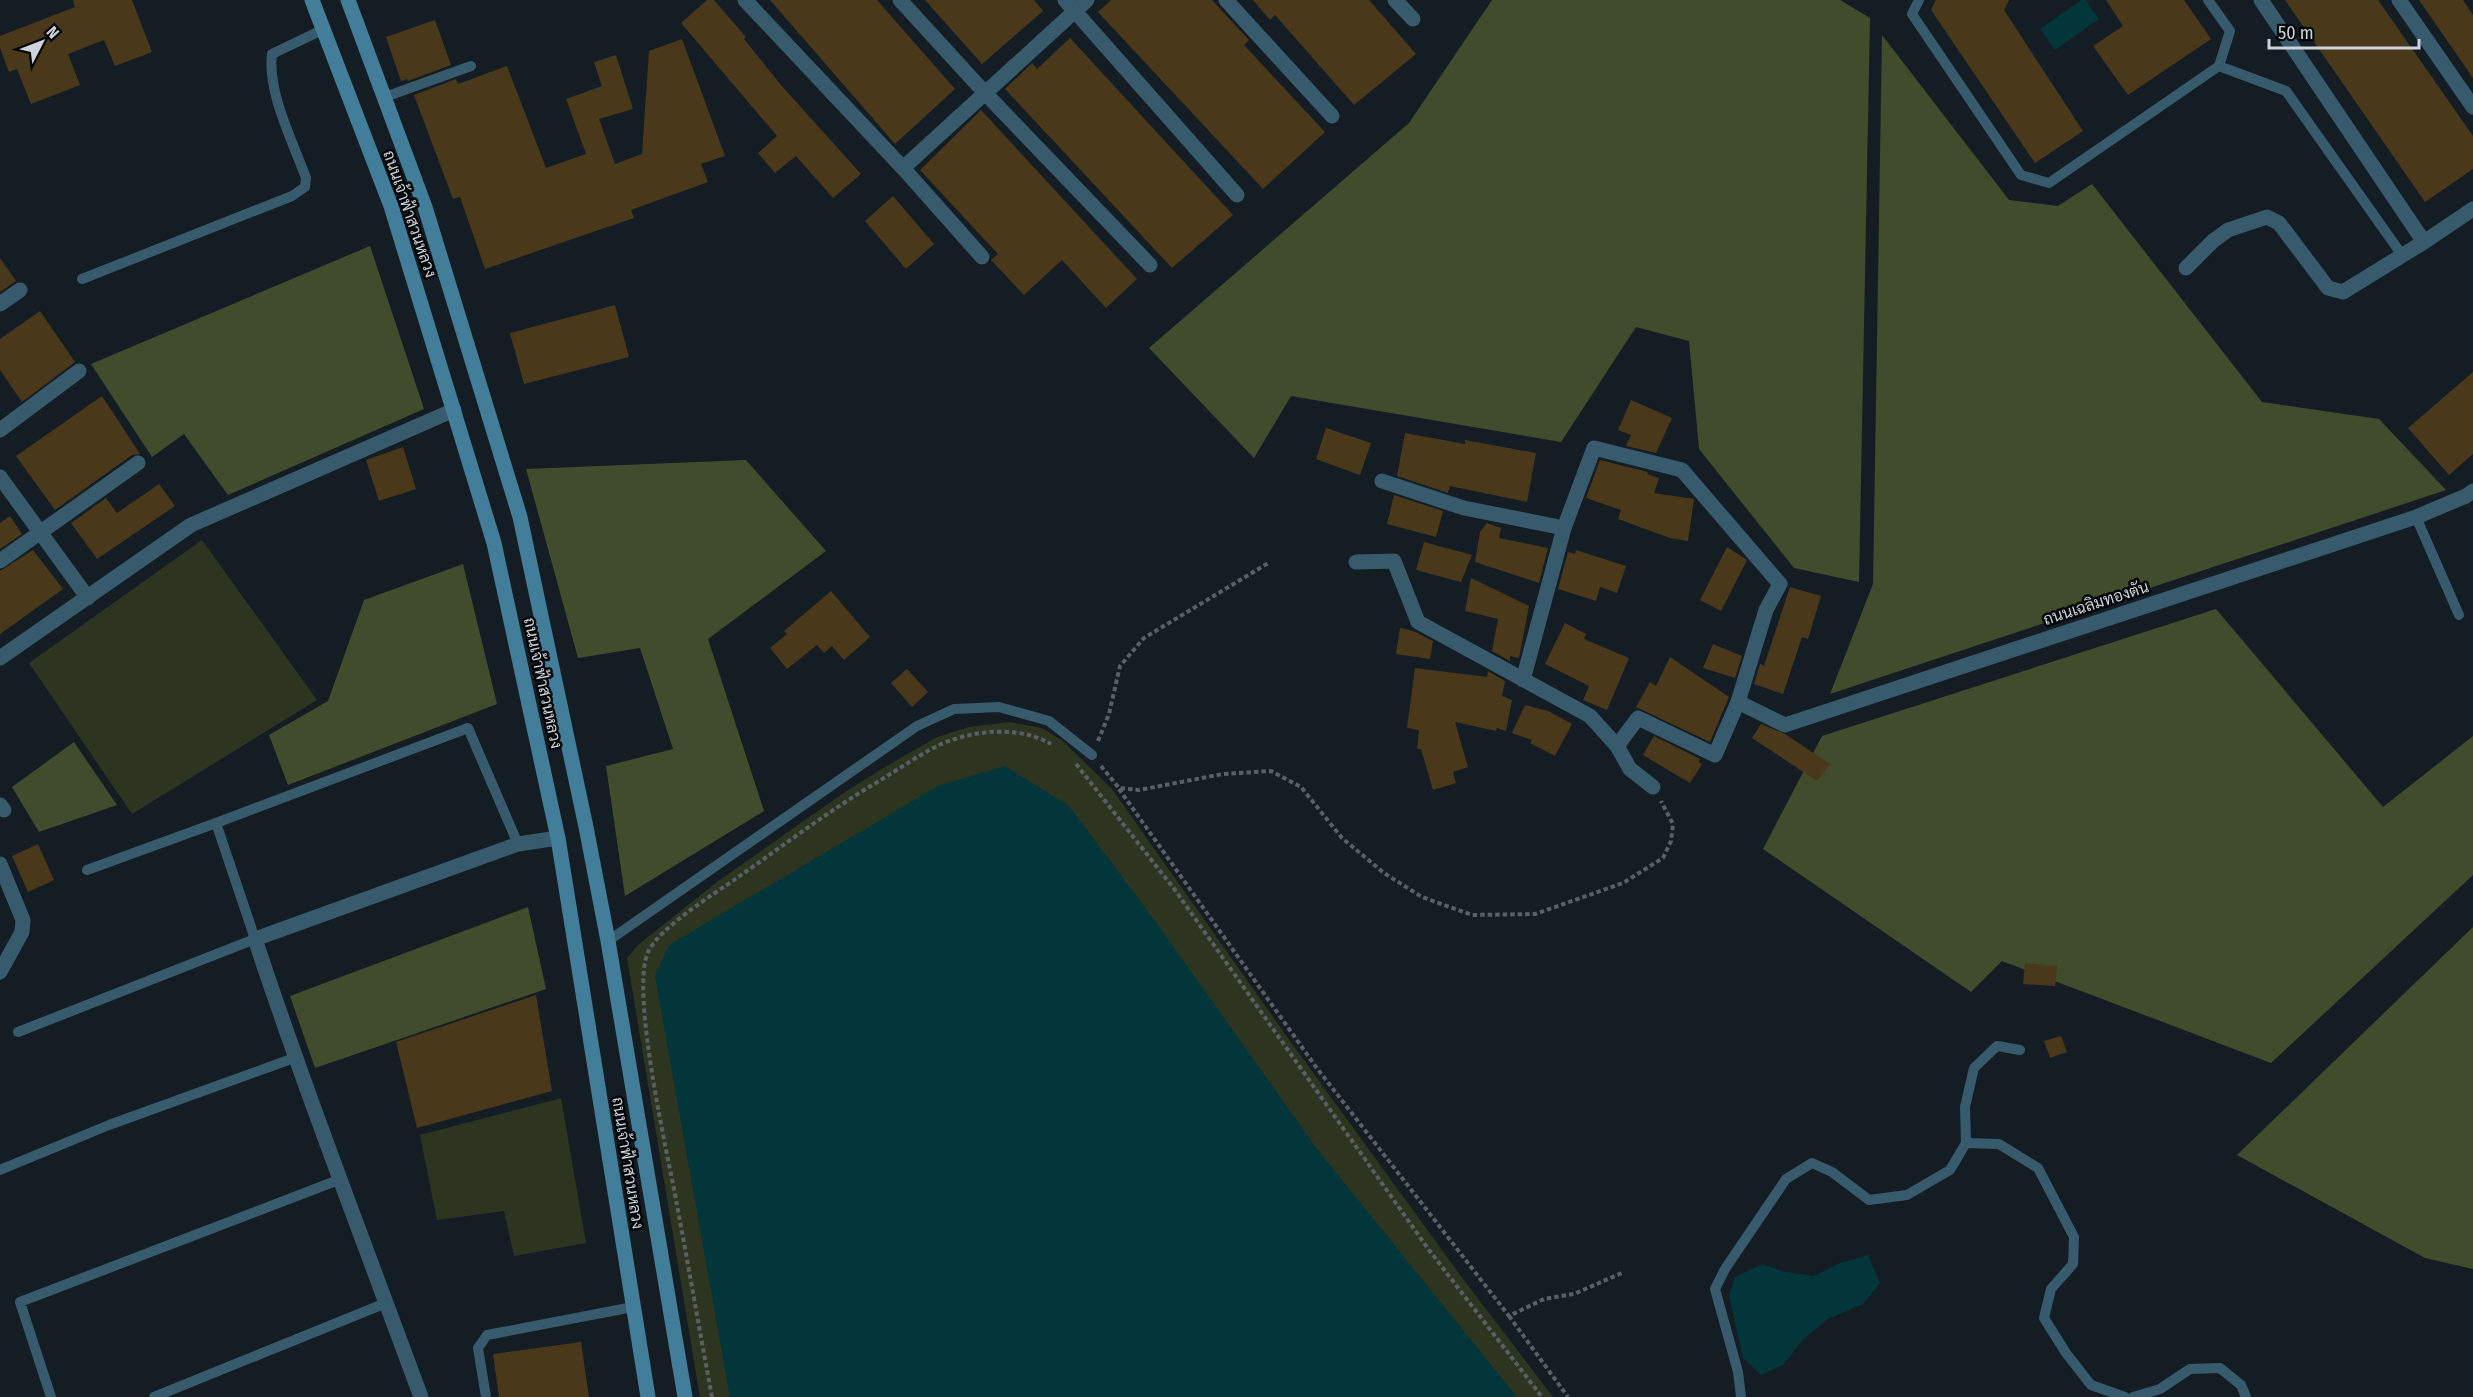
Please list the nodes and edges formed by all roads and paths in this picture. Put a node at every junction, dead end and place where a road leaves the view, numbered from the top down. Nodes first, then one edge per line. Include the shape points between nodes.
1 (312, 0) edge
2 (348, 0) edge
3 (745, 0) edge
4 (900, 0) edge
5 (1087, 0) edge
6 (1226, 0) edge
7 (1395, 0) edge
8 (1919, 0) edge
9 (2208, 0) edge
10 (2261, 0) edge
11 (2399, 0) edge
12 (1070, 5) edge
13 (1413, 19) dead end
14 (324, 30) junction
15 (471, 66) dead end
16 (2219, 66) junction
17 (985, 93) junction
18 (385, 97) junction
19 (2473, 107) edge
20 (1332, 116) dead end
21 (903, 168) junction
22 (1237, 195) dead end
23 (2473, 209) edge
24 (2424, 242) junction
25 (2402, 255) junction
26 (982, 257) dead end
27 (1150, 265) dead end
28 (2186, 268) dead end
29 (82, 279) dead end
30 (20, 290) dead end
31 (0, 304) edge
32 (79, 371) dead end
33 (454, 410) junction
34 (0, 430) edge
35 (138, 463) dead end
36 (0, 477) edge
37 (1382, 481) dead end
38 (2469, 494) edge
39 (2416, 517) junction
40 (1564, 528) junction
41 (40, 532) junction
42 (0, 561) edge
43 (1270, 562) dead end
44 (1356, 562) dead end
45 (88, 598) junction
46 (2458, 615) dead end
47 (0, 658) edge
48 (1523, 680) junction
49 (1738, 702) junction
50 (1054, 746) dead end
51 (1617, 746) junction
52 (1092, 755) junction
53 (1070, 758) dead end
54 (1653, 787) joint
55 (1119, 789) junction
56 (216, 823) junction
57 (558, 838) junction
58 (518, 844) junction
59 (0, 864) edge
60 (87, 870) dead end
61 (255, 939) junction
62 (608, 941) junction
63 (0, 972) edge
64 (18, 1032) dead end
65 (2020, 1050) dead end
66 (294, 1058) junction
67 (1966, 1143) junction
68 (0, 1170) edge
69 (341, 1179) junction
70 (1624, 1272) dead end
71 (386, 1303) junction
72 (633, 1307) junction
73 (1509, 1316) junction
74 (51, 1397) edge
75 (154, 1397) edge
76 (421, 1397) edge
77 (486, 1397) edge
78 (648, 1397) edge
79 (685, 1397) edge
80 (712, 1397) edge
81 (1542, 1397) edge
82 (1568, 1397) edge
83 (1741, 1397) edge
84 (2125, 1397) edge
85 (2133, 1397) edge
86 (2246, 1397) edge

1 - 14 main road, ถนนเจ้าฟ้าสวนหลวง
2 - 18 main road, ถนนเจ้าฟ้าสวนหลวง
3 - 21 street
4 - 17 street
5 - 12 street
6 - 20 street
7 - 13 street
8 - 16 lane via 1912,14 2021,175 2049,183
9 - 16 lane via 2230,31
10 - 24 street
11 - 19 street
12 - 17 street
12 - 22 street
14 - 29 lane via 272,54 271,60 274,88 306,178 304,187 292,196
14 - 33 main road, ถนนเจ้าฟ้าสวนหลวง via 391,206
15 - 18 lane
16 - 25 lane via 2286,91
17 - 21 street
17 - 27 street
18 - 62 main road, ถนนเจ้าฟ้าสวนหลวง via 425,207 520,517
21 - 26 street
23 - 24 street
24 - 25 street
25 - 28 street via 2343,292 2328,288 2279,223 2266,217 2228,230
30 - 31 street
32 - 34 street
33 - 45 street via 191,525
33 - 57 main road, ถนนเจ้าฟ้าสวนหลวง via 494,543
35 - 41 street
36 - 41 street
37 - 40 street via 1464,508
38 - 39 street, ถนนเฉลิมทองตัน
39 - 46 lane
39 - 49 street, ถนนเฉลิมทองตัน via 1785,725
40 - 48 street
40 - 49 street via 1594,448 1682,470 1780,584 1766,609
41 - 42 street
41 - 45 street
43 - 52 path via 1144,638 1120,666 1109,714
44 - 48 street via 1394,561 1418,622
45 - 47 street
48 - 51 street via 1590,716
49 - 51 street via 1715,755 1638,718
50 - 80 path via 1039,737 1011,731 980,734 940,745 856,795 690,911 666,930 649,951 643,975 647,1028
51 - 54 street via 1630,769
52 - 55 path
52 - 62 lane via 1049,721 999,707 954,709 917,726
53 - 81 path via 1175,890 1429,1250
54 - 55 path via 1673,824 1663,858 1623,883 1547,910 1482,915 1422,897 1384,873 1342,838 1301,787 1271,771 1223,774 1138,790
55 - 73 path via 1316,1067
56 - 58 lane via 468,728
56 - 60 lane
56 - 61 lane
57 - 58 street
57 - 72 main road, ถนนเจ้าฟ้าสวนหลวง
58 - 61 street
59 - 63 street via 23,920 22,932
61 - 64 lane
61 - 66 street
62 - 79 main road, ถนนเจ้าฟ้าสวนหลวง
65 - 67 lane via 1997,1046 1974,1068 1965,1107
66 - 68 lane via 109,1125
66 - 69 street
67 - 83 lane via 1950,1170 1907,1195 1869,1200 1832,1172 1812,1163 1786,1179 1715,1289
67 - 84 lane via 1999,1144 2038,1168 2074,1237 2073,1264 2051,1289 2044,1318 2091,1385
69 - 71 street
69 - 74 lane via 20,1302
70 - 73 path via 1574,1294 1544,1299
71 - 75 lane
71 - 76 street
72 - 77 lane via 487,1335 478,1348
72 - 78 main road, ถนนเจ้าฟ้าสวนหลวง
73 - 82 path
85 - 86 lane via 2160,1389 2190,1369 2220,1368 2241,1385

